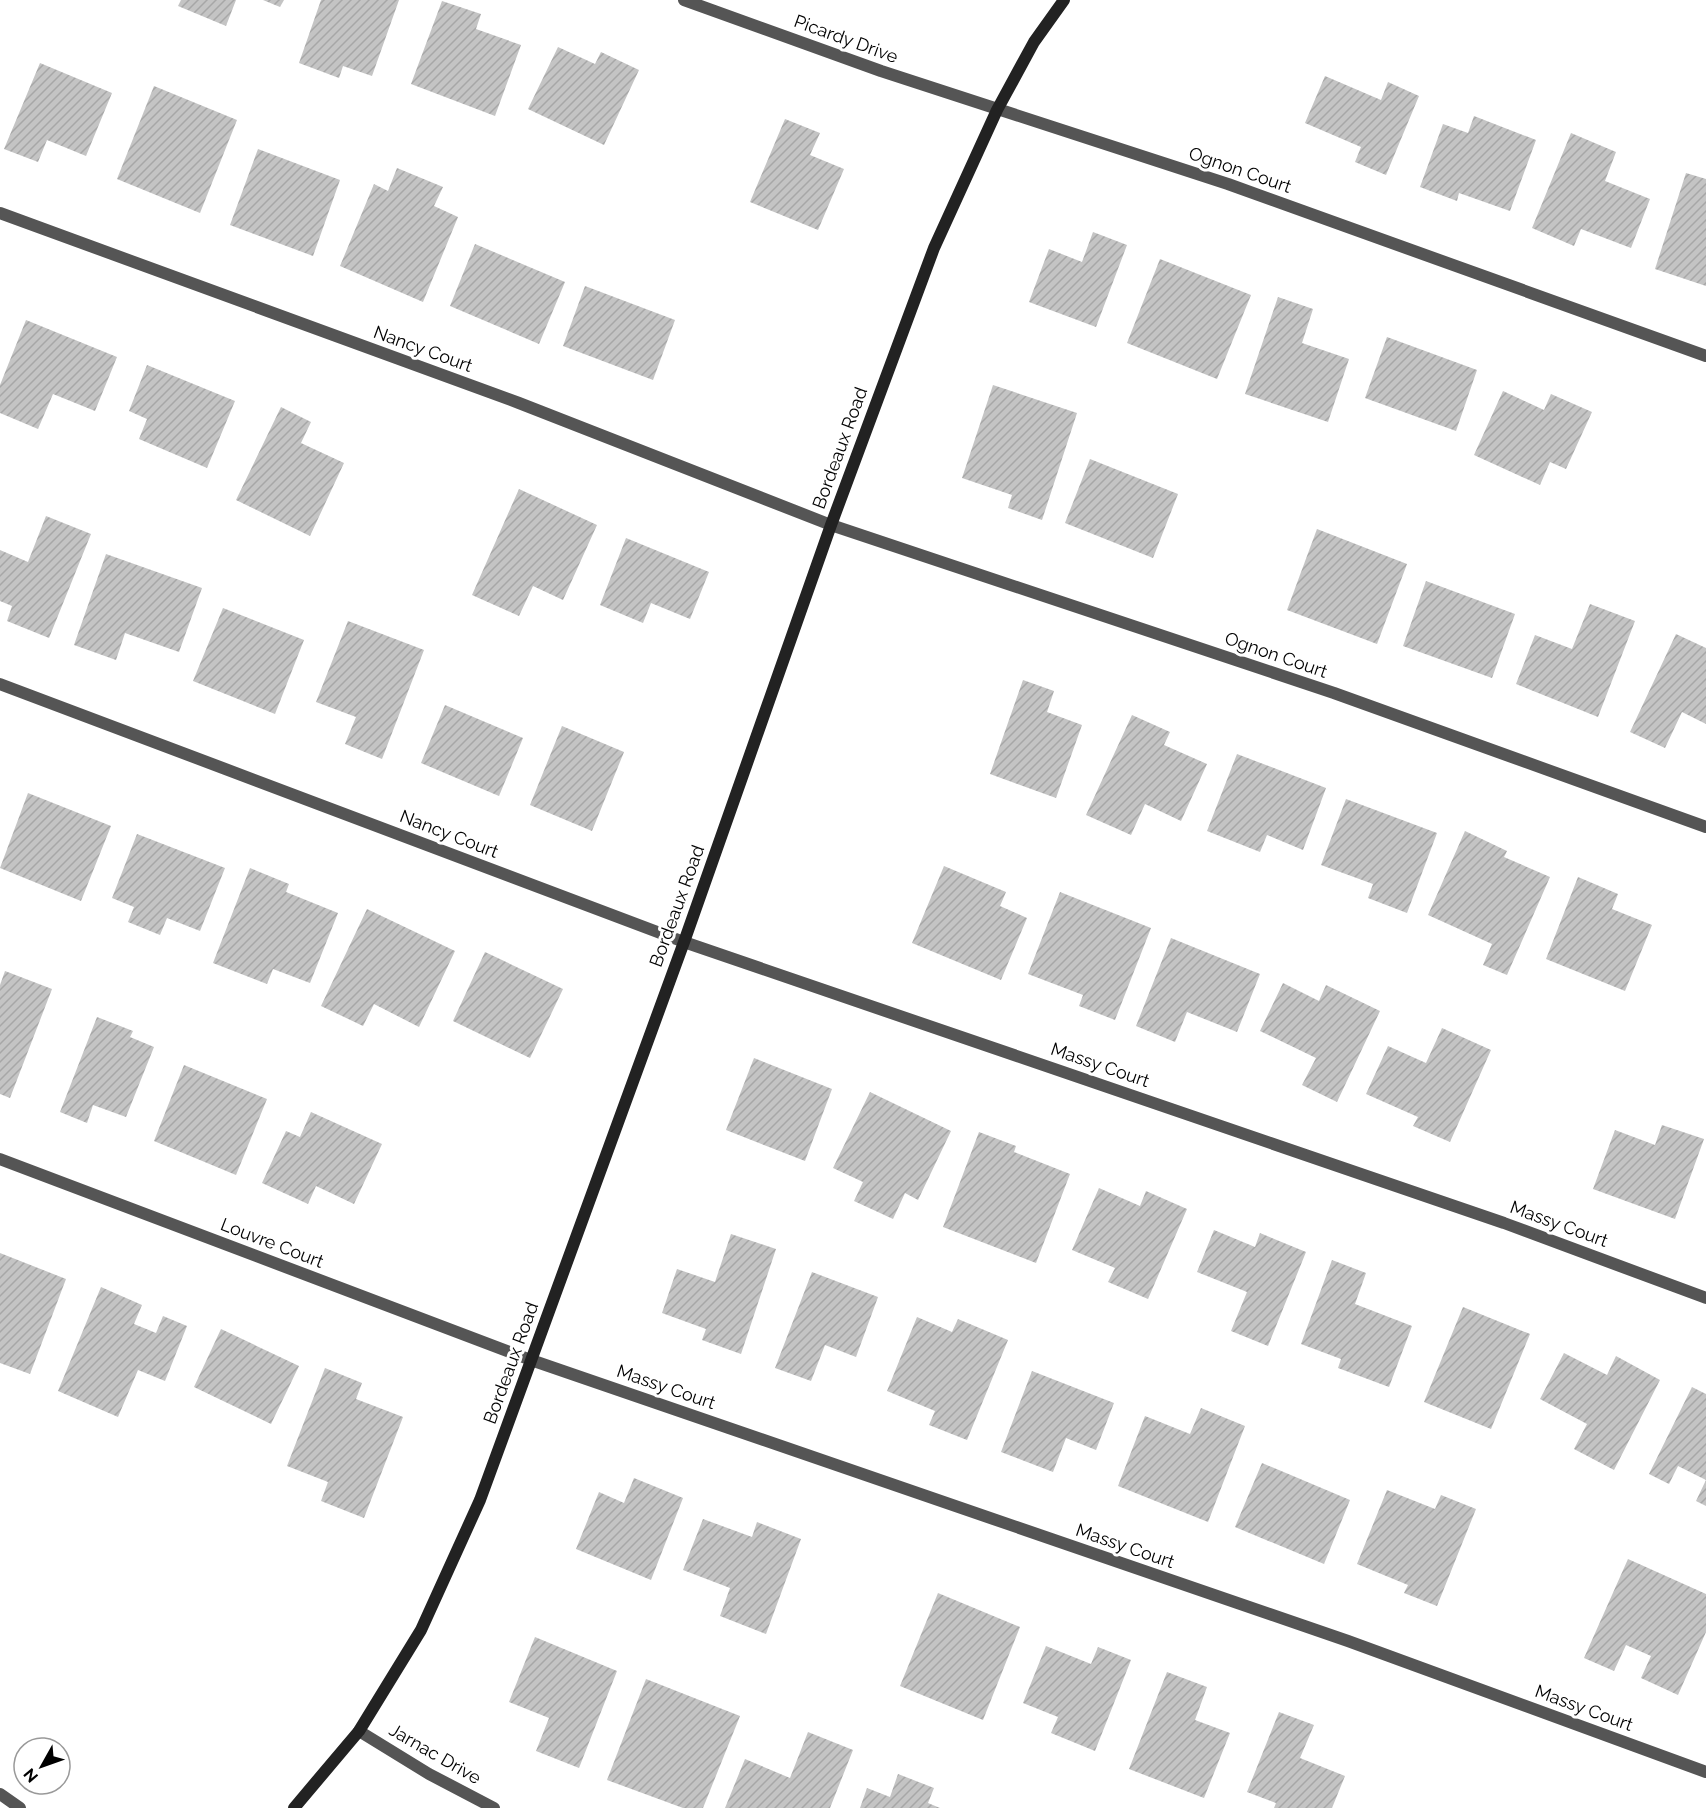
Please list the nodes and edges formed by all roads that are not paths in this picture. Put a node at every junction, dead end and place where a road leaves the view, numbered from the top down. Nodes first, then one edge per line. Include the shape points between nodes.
1 (684, 0) edge
2 (1064, 0) edge
3 (997, 110) junction
4 (0, 213) edge
5 (1706, 356) edge
6 (831, 525) junction
7 (0, 684) edge
8 (1706, 827) edge
9 (684, 942) junction
10 (0, 1159) edge
11 (1706, 1298) edge
12 (531, 1360) junction
13 (359, 1731) junction
14 (1706, 1772) edge
15 (0, 1794) edge
16 (20, 1808) edge
17 (294, 1808) edge
18 (494, 1808) edge

1 - 3 street, Picardy Drive
2 - 3 street, Bordeaux Road via 1034,42
3 - 5 street, Ognon Court via 1228,184
3 - 6 street, Bordeaux Road via 934,248
4 - 6 street, Nancy Court via 519,403
6 - 8 street, Ognon Court via 1334,693
6 - 9 street, Bordeaux Road
7 - 9 street, Nancy Court
9 - 11 street, Massy Court via 1503,1223
9 - 12 street, Bordeaux Road
10 - 12 street, Louvre Court
12 - 13 street, Bordeaux Road via 480,1500 422,1630
12 - 14 street, Massy Court via 1348,1641
13 - 17 street, Bordeaux Road
13 - 18 street, Jarnac Drive
15 - 16 street

